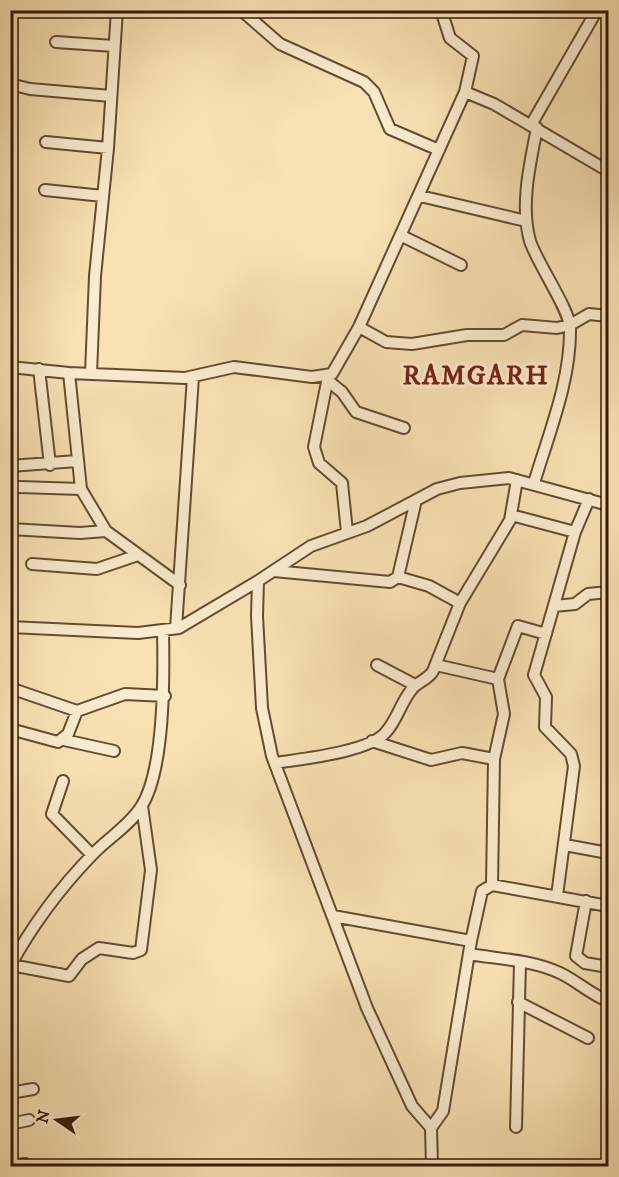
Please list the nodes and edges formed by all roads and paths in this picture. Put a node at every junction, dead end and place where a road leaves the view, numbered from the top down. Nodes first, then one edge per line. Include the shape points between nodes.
1 (117, 10) edge
2 (241, 10) edge
3 (441, 10) edge
4 (597, 10) edge
5 (56, 42) dead end
6 (114, 46) junction
7 (10, 84) edge
8 (465, 92) junction
9 (111, 96) junction
10 (534, 127) junction
11 (46, 142) dead end
12 (108, 148) junction
13 (439, 150) junction
14 (609, 171) edge
15 (45, 190) dead end
16 (103, 196) junction
17 (420, 196) junction
18 (526, 221) junction
19 (402, 237) junction
20 (461, 265) dead end
21 (609, 316) edge
22 (570, 325) junction
23 (359, 327) junction
24 (10, 367) edge
25 (39, 369) junction
26 (69, 373) junction
27 (91, 373) junction
28 (193, 377) junction
29 (328, 378) junction
30 (404, 428) dead end
31 (78, 461) junction
32 (50, 465) junction
33 (10, 466) edge
34 (517, 480) junction
35 (534, 483) junction
36 (19, 488) dead end
37 (81, 489) junction
38 (589, 499) junction
39 (416, 500) junction
40 (609, 505) edge
41 (511, 515) junction
42 (10, 529) edge
43 (106, 531) junction
44 (347, 532) junction
45 (575, 532) junction
46 (138, 555) junction
47 (32, 564) dead end
48 (274, 571) junction
49 (398, 577) junction
50 (255, 583) junction
51 (180, 585) junction
52 (609, 592) edge
53 (460, 603) junction
54 (554, 606) junction
55 (10, 627) edge
56 (178, 628) junction
57 (163, 630) junction
58 (546, 634) junction
59 (377, 664) dead end
60 (436, 665) junction
61 (498, 679) junction
62 (415, 686) junction
63 (10, 688) edge
64 (165, 696) junction
65 (77, 711) junction
66 (10, 729) edge
67 (64, 740) junction
68 (372, 741) junction
69 (114, 751) dead end
70 (494, 759) junction
71 (276, 764) junction
72 (63, 781) dead end
73 (142, 806) junction
74 (564, 845) junction
75 (609, 854) edge
76 (92, 855) junction
77 (492, 885) junction
78 (557, 896) junction
79 (586, 902) junction
80 (609, 906) edge
81 (333, 916) junction
82 (471, 941) junction
83 (469, 954) junction
84 (520, 962) junction
85 (11, 965) edge
86 (609, 967) edge
87 (609, 1000) edge
88 (518, 1002) junction
89 (588, 1038) dead end
90 (33, 1089) dead end
91 (10, 1093) edge
92 (29, 1120) dead end
93 (10, 1124) edge
94 (516, 1127) dead end
95 (431, 1128) junction
96 (25, 1164) dead end
97 (12, 1167) edge
98 (432, 1167) edge

1 - 6 street
2 - 13 street via 280,44 364,82 374,92 390,129
3 - 8 street via 450,38 473,56
4 - 10 street
5 - 6 street
6 - 9 street
7 - 9 street
8 - 10 street
8 - 13 street
9 - 12 street
10 - 14 street
10 - 18 street
11 - 12 street
12 - 16 street
13 - 17 street
15 - 16 street
16 - 27 street
17 - 18 street
17 - 19 street
18 - 22 street via 530,242
19 - 20 street
19 - 23 street
21 - 22 street via 589,314
22 - 23 street via 522,325 504,335 467,335 394,344
22 - 35 street via 566,370
23 - 29 street via 337,369
24 - 25 street
25 - 26 street
25 - 32 street
26 - 27 street
26 - 31 street
27 - 28 street
28 - 29 street via 234,367
28 - 51 street
29 - 30 street via 356,412
29 - 44 street via 314,447 319,463 342,483
31 - 32 street
31 - 37 street
32 - 33 street
34 - 35 street
34 - 39 street via 460,483
34 - 41 street
35 - 38 street
36 - 37 street
37 - 43 street
38 - 40 street
38 - 45 street
39 - 44 street
39 - 49 street
41 - 45 street
41 - 53 street
42 - 43 street
43 - 46 street
44 - 48 street via 311,546
45 - 54 street
46 - 47 street via 88,570
46 - 51 street
48 - 49 street via 383,582
48 - 50 street
49 - 53 street via 429,586
50 - 56 street
50 - 71 street via 262,708
51 - 56 street
52 - 54 street via 592,592 575,604
53 - 60 street
54 - 58 street
55 - 57 street via 114,633
56 - 57 street
57 - 64 street
58 - 61 street via 518,626
58 - 74 street via 534,675 546,697 545,727 571,754 574,766
59 - 62 street
60 - 61 street
60 - 62 street via 428,678
61 - 70 street via 504,714
62 - 68 street via 386,732
63 - 65 street
64 - 65 street via 125,694
64 - 73 street via 152,779
65 - 67 street
66 - 67 street via 55,742
67 - 69 street
68 - 70 street via 431,760 462,753
68 - 71 street via 335,754
70 - 77 street
71 - 81 street
72 - 76 street via 52,814
73 - 76 street
73 - 85 street via 151,870 141,950 133,953 99,948 82,959 69,976
74 - 75 street
74 - 78 street
76 - 85 street via 32,927
77 - 78 street
77 - 82 street via 480,896
78 - 79 street
79 - 80 street
79 - 86 street via 576,956 585,963
81 - 82 street
81 - 95 street via 367,1008 412,1106
82 - 83 street
83 - 84 street
83 - 95 street via 443,1111
84 - 87 street via 562,974 586,992
84 - 88 street
88 - 89 street
88 - 94 street
90 - 91 street
92 - 93 street
95 - 98 street
96 - 97 street

